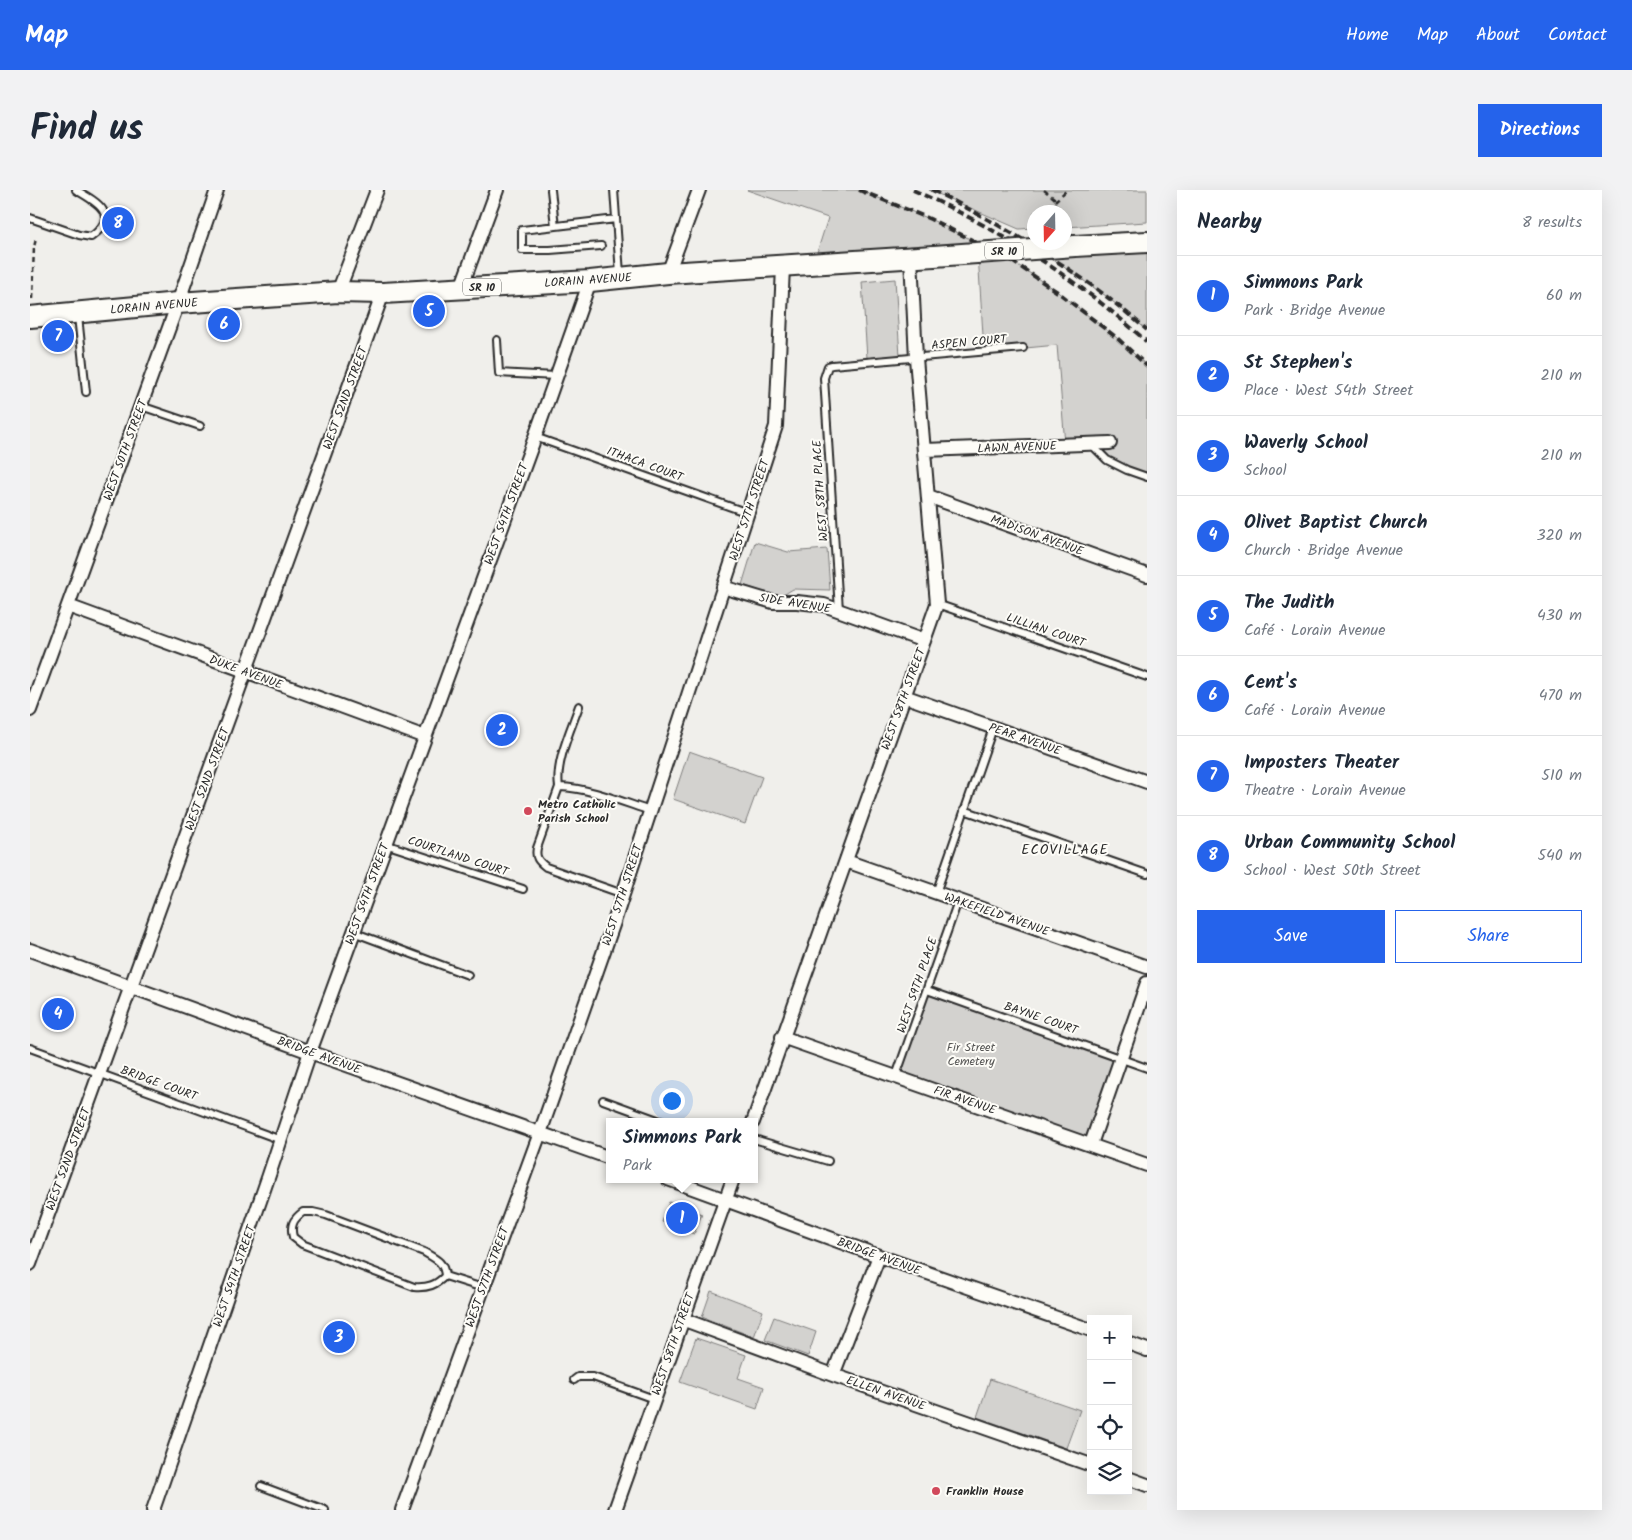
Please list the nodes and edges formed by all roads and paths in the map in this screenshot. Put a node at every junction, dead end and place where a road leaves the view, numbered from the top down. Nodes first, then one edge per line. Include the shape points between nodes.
1 (76, 190) edge
2 (218, 190) edge
3 (377, 190) edge
4 (497, 190) edge
5 (551, 190) edge
6 (614, 190) edge
7 (699, 190) edge
8 (1044, 190) edge
9 (1067, 190) edge
10 (1055, 201) junction
11 (1056, 205) edge
12 (30, 218) edge
13 (616, 219) junction
14 (555, 226) junction
15 (36, 239) dead end
16 (1147, 242) edge
17 (601, 246) dead end
18 (911, 258) junction
19 (783, 267) junction
20 (668, 273) junction
21 (620, 278) junction
22 (590, 281) junction
23 (461, 288) junction
24 (338, 292) junction
25 (383, 293) junction
26 (178, 303) junction
27 (31, 308) edge
28 (78, 312) junction
29 (497, 340) dead end
30 (1023, 348) dead end
31 (916, 358) junction
32 (826, 371) joint
33 (556, 376) junction
34 (86, 392) dead end
35 (141, 406) junction
36 (200, 426) dead end
37 (535, 437) junction
38 (1110, 443) dead end
39 (1091, 444) junction
40 (925, 450) junction
41 (1147, 477) edge
42 (928, 496) junction
43 (748, 513) junction
44 (1147, 575) edge
45 (723, 587) junction
46 (937, 604) junction
47 (68, 606) junction
48 (839, 611) junction
49 (924, 640) junction
50 (246, 672) junction
51 (1147, 677) edge
52 (904, 696) junction
53 (578, 706) dead end
54 (30, 710) edge
55 (993, 728) junction
56 (425, 737) junction
57 (1147, 782) edge
58 (558, 787) junction
59 (964, 810) junction
60 (650, 811) junction
61 (386, 844) junction
62 (846, 862) junction
63 (1147, 874) edge
64 (523, 890) dead end
65 (936, 893) junction
66 (623, 894) junction
67 (958, 901) junction
68 (353, 932) junction
69 (30, 950) edge
70 (1147, 967) edge
71 (468, 975) dead end
72 (1147, 983) edge
73 (131, 987) junction
74 (927, 990) junction
75 (782, 1037) junction
76 (30, 1048) edge
77 (310, 1052) junction
78 (1121, 1058) junction
79 (1147, 1068) edge
80 (100, 1073) junction
81 (896, 1076) junction
82 (603, 1100) dead end
83 (651, 1118) edge
84 (754, 1118) edge
85 (540, 1133) junction
86 (281, 1140) junction
87 (758, 1140) edge
88 (1091, 1144) junction
89 (606, 1157) edge
90 (828, 1161) dead end
91 (1147, 1165) edge
92 (679, 1183) edge
93 (731, 1183) edge
94 (725, 1200) junction
95 (879, 1256) junction
96 (30, 1264) edge
97 (445, 1276) junction
98 (483, 1288) junction
99 (682, 1319) junction
100 (1087, 1329) edge
101 (1132, 1345) edge
102 (1147, 1350) edge
103 (833, 1375) junction
104 (574, 1380) dead end
105 (654, 1399) junction
106 (1087, 1464) edge
107 (1132, 1479) edge
108 (1147, 1485) edge
109 (261, 1486) dead end
110 (153, 1510) edge
111 (325, 1510) edge
112 (402, 1510) edge
113 (615, 1510) edge

1 - 12 lane via 103,208 103,224 91,238
2 - 26 street, WEST 50TH STREET
3 - 24 street
4 - 23 street
5 - 14 lane
6 - 13 lane
7 - 20 street
8 - 10 path
9 - 10 path
10 - 11 path
13 - 14 lane
13 - 21 lane
14 - 17 lane via 522,230 522,250
15 - 27 path
16 - 18 main road, LORAIN AVENUE / SR 10, bridge
18 - 19 main road, LORAIN AVENUE / SR 10
18 - 31 street, WEST 58TH STREET
19 - 20 main road, LORAIN AVENUE / SR 10
19 - 43 street, WEST 57TH STREET via 776,426
20 - 21 main road, LORAIN AVENUE / SR 10
21 - 22 main road, LORAIN AVENUE / SR 10
22 - 23 main road, LORAIN AVENUE / SR 10
22 - 33 street, WEST 54TH STREET
23 - 25 main road, LORAIN AVENUE / SR 10
24 - 25 main road, LORAIN AVENUE / SR 10
24 - 26 main road, LORAIN AVENUE / SR 10
25 - 50 street, WEST 52ND STREET
26 - 28 main road, LORAIN AVENUE / SR 10
26 - 35 street, WEST 50TH STREET
27 - 28 main road, LORAIN AVENUE / SR 10
28 - 34 lane
29 - 33 lane via 500,373
30 - 31 lane, ASPEN COURT
31 - 32 lane, ASPEN COURT via 832,365
31 - 40 street, WEST 58TH STREET
32 - 48 lane, WEST 58TH PLACE
33 - 37 street, WEST 54TH STREET
35 - 36 lane
35 - 47 street, WEST 50TH STREET
37 - 43 lane, ITHACA COURT
37 - 56 street, WEST 54TH STREET
38 - 39 street, LAWN AVENUE
39 - 40 street, LAWN AVENUE
39 - 41 lane via 1107,460
40 - 42 street, WEST 58TH STREET
42 - 44 street, MADISON AVENUE
42 - 46 street, WEST 58TH STREET
43 - 45 street, WEST 57TH STREET
45 - 48 street, SIDE AVENUE via 773,602 824,605
45 - 60 street, WEST 57TH STREET
46 - 49 street, WEST 58TH STREET
46 - 51 lane, LILLIAN COURT
47 - 50 street, DUKE AVENUE
47 - 54 street, WEST 50TH STREET
48 - 49 street, SIDE AVENUE
49 - 52 street, WEST 58TH STREET
50 - 56 street, DUKE AVENUE
50 - 73 street, WEST 52ND STREET
52 - 55 street, PEAR AVENUE
52 - 62 street, WEST 58TH STREET
53 - 58 lane via 559,766
55 - 57 street, PEAR AVENUE
55 - 59 lane
56 - 61 street, WEST 54TH STREET
58 - 60 lane via 598,793
58 - 66 lane via 537,848 536,856 540,863
59 - 63 lane
59 - 65 lane
60 - 66 street, WEST 57TH STREET
61 - 64 lane, COURTLAND COURT
61 - 68 street, WEST 54TH STREET
62 - 65 street, WAKEFIELD AVENUE
62 - 75 street, WEST 58TH STREET
65 - 67 street, WAKEFIELD AVENUE
66 - 85 street, WEST 57TH STREET
67 - 70 street, WAKEFIELD AVENUE
67 - 74 lane, WEST 59TH PLACE
68 - 71 lane
68 - 77 street, WEST 54TH STREET
69 - 73 street, BRIDGE AVENUE
72 - 78 street
73 - 77 street, BRIDGE AVENUE
73 - 80 street, WEST 52ND STREET
74 - 78 lane, BAYNE COURT
74 - 81 lane, WEST 59TH PLACE
75 - 81 street, FIR AVENUE
75 - 84 street, WEST 58TH STREET
76 - 80 lane, BRIDGE COURT
77 - 85 street, BRIDGE AVENUE
77 - 86 street, WEST 54TH STREET
78 - 79 lane, BAYNE COURT
78 - 88 street
80 - 86 lane, BRIDGE COURT
80 - 96 street, WEST 52ND STREET
81 - 88 street, FIR AVENUE
82 - 83 lane
85 - 89 street, BRIDGE AVENUE
85 - 98 street, WEST 57TH STREET
86 - 110 street, WEST 54TH STREET
87 - 90 lane
88 - 91 street, FIR AVENUE
92 - 94 street, BRIDGE AVENUE
93 - 94 street, WEST 58TH STREET
94 - 95 street, BRIDGE AVENUE
94 - 99 street, WEST 58TH STREET
95 - 100 street, BRIDGE AVENUE
95 - 103 street
97 - 97 lane via 445,1268 424,1252 326,1216 303,1212 295,1217 291,1228 293,1237 302,1244 414,1287 437,1284
97 - 98 lane
98 - 112 street, WEST 57TH STREET
99 - 103 street, ELLEN AVENUE
99 - 105 street, WEST 58TH STREET
101 - 102 street
103 - 106 street, ELLEN AVENUE
104 - 105 lane via 578,1377 593,1378
105 - 113 street, WEST 58TH STREET
107 - 108 street
109 - 111 lane

